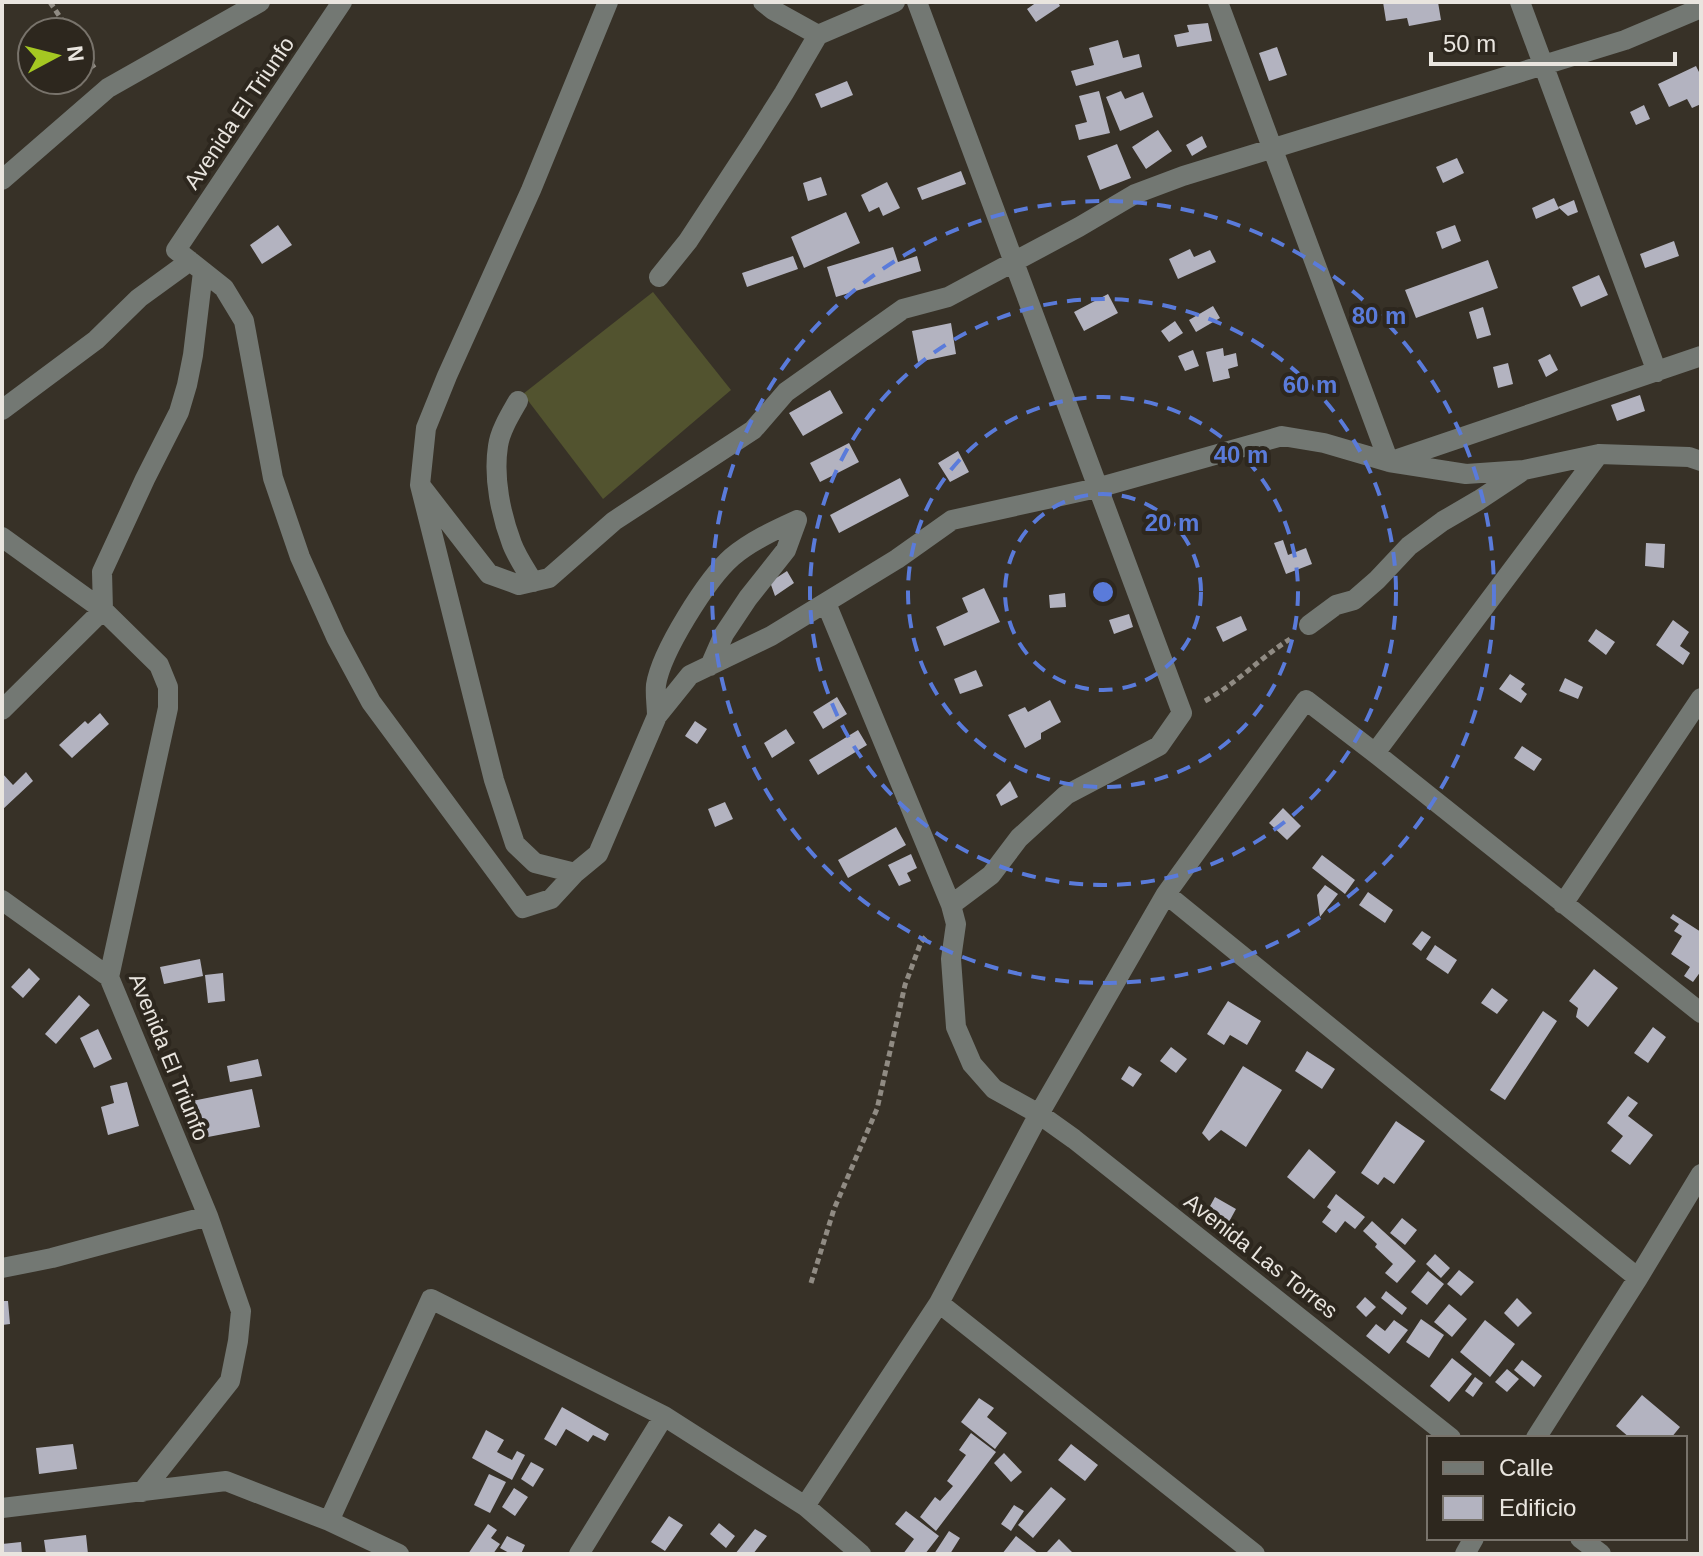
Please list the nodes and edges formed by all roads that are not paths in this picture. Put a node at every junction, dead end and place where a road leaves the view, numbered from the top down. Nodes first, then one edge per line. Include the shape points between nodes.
1 (260, 2) edge
2 (342, 2) edge
3 (608, 2) edge
4 (763, 2) edge
5 (895, 2) edge
6 (917, 2) edge
7 (1218, 2) edge
8 (1520, 2) edge
9 (1701, 8) edge
10 (818, 35) junction
11 (1544, 66) junction
12 (1272, 149) junction
13 (2, 180) edge
14 (190, 261) junction
15 (1015, 261) junction
16 (659, 277) dead end
17 (1701, 356) edge
18 (1657, 372) junction
19 (518, 401) dead end
20 (2, 410) edge
21 (1599, 454) junction
22 (1701, 461) edge
23 (1389, 462) junction
24 (1524, 470) junction
25 (420, 485) junction
26 (1097, 488) junction
27 (2, 537) edge
28 (533, 582) junction
29 (826, 603) junction
30 (103, 610) junction
31 (1309, 625) road end
32 (710, 666) junction
33 (1701, 698) edge
34 (2, 710) edge
35 (657, 716) junction
36 (1375, 753) junction
37 (575, 873) junction
38 (1166, 894) junction
39 (2, 900) edge
40 (1563, 904) junction
41 (951, 905) junction
42 (109, 977) junction
43 (1701, 1013) edge
44 (1039, 1114) junction
45 (1701, 1174) edge
46 (208, 1216) junction
47 (2, 1268) edge
48 (1638, 1278) junction
49 (939, 1303) junction
50 (664, 1416) junction
51 (1448, 1436) edge
52 (1537, 1436) edge
53 (142, 1492) junction
54 (805, 1506) junction
55 (2, 1508) edge
56 (329, 1521) junction
57 (1583, 1540) edge
58 (399, 1554) edge
59 (579, 1554) edge
60 (861, 1554) edge
61 (1255, 1554) edge
62 (1601, 1554) edge

1 - 13 street via 108,88
2 - 14 street, Avenida El Triunfo
3 - 25 street via 426,428
4 - 10 street
5 - 10 street
6 - 15 street
7 - 12 street
8 - 11 street
9 - 11 street
10 - 16 street via 688,241
11 - 12 street
11 - 18 street
12 - 15 street via 1135,194
12 - 23 street
14 - 20 street
14 - 30 street via 193,355 187,385 102,572
14 - 37 street via 224,288 244,321 273,478 300,557 371,702 523,908 551,899
15 - 26 street
15 - 28 street via 948,297 903,309 786,392 753,430 614,521 549,578
17 - 18 street
18 - 23 street
19 - 28 street via 498,445 497,480 513,546
21 - 22 street
21 - 24 street
21 - 36 street
23 - 24 street via 1466,474
23 - 26 street via 1282,436
24 - 31 street via 1409,546 1354,600 1336,605
25 - 28 street via 489,574 519,585
25 - 37 street via 515,844 535,863
26 - 29 street via 952,520
26 - 41 street via 1182,713 1159,746 1066,795 1019,838 991,875
27 - 30 street, Avenida El Triunfo
29 - 32 street
29 - 41 street, Avenida Las Torres
30 - 34 street
30 - 42 street, Avenida El Triunfo via 159,665 168,687 168,708
32 - 35 street via 690,675
32 - 35 street via 724,634 786,550 797,520 732,557 702,594 671,642 656,683
33 - 40 street
35 - 37 street via 598,854
36 - 38 street via 1306,700
36 - 40 street
38 - 44 street
38 - 48 street
39 - 42 street
40 - 43 street
41 - 44 street, Avenida Las Torres via 956,924 951,959 956,1027 972,1064 994,1089
42 - 46 street, Avenida El Triunfo
44 - 49 street
44 - 51 street, Avenida Las Torres
45 - 48 street
46 - 47 street
46 - 53 street, Avenida El Triunfo via 241,1311 230,1381
48 - 52 street
49 - 54 street
49 - 61 street
50 - 54 street
50 - 56 street via 431,1299
50 - 59 street
53 - 55 street
53 - 56 street via 226,1481
54 - 60 street
56 - 58 street
57 - 62 street

